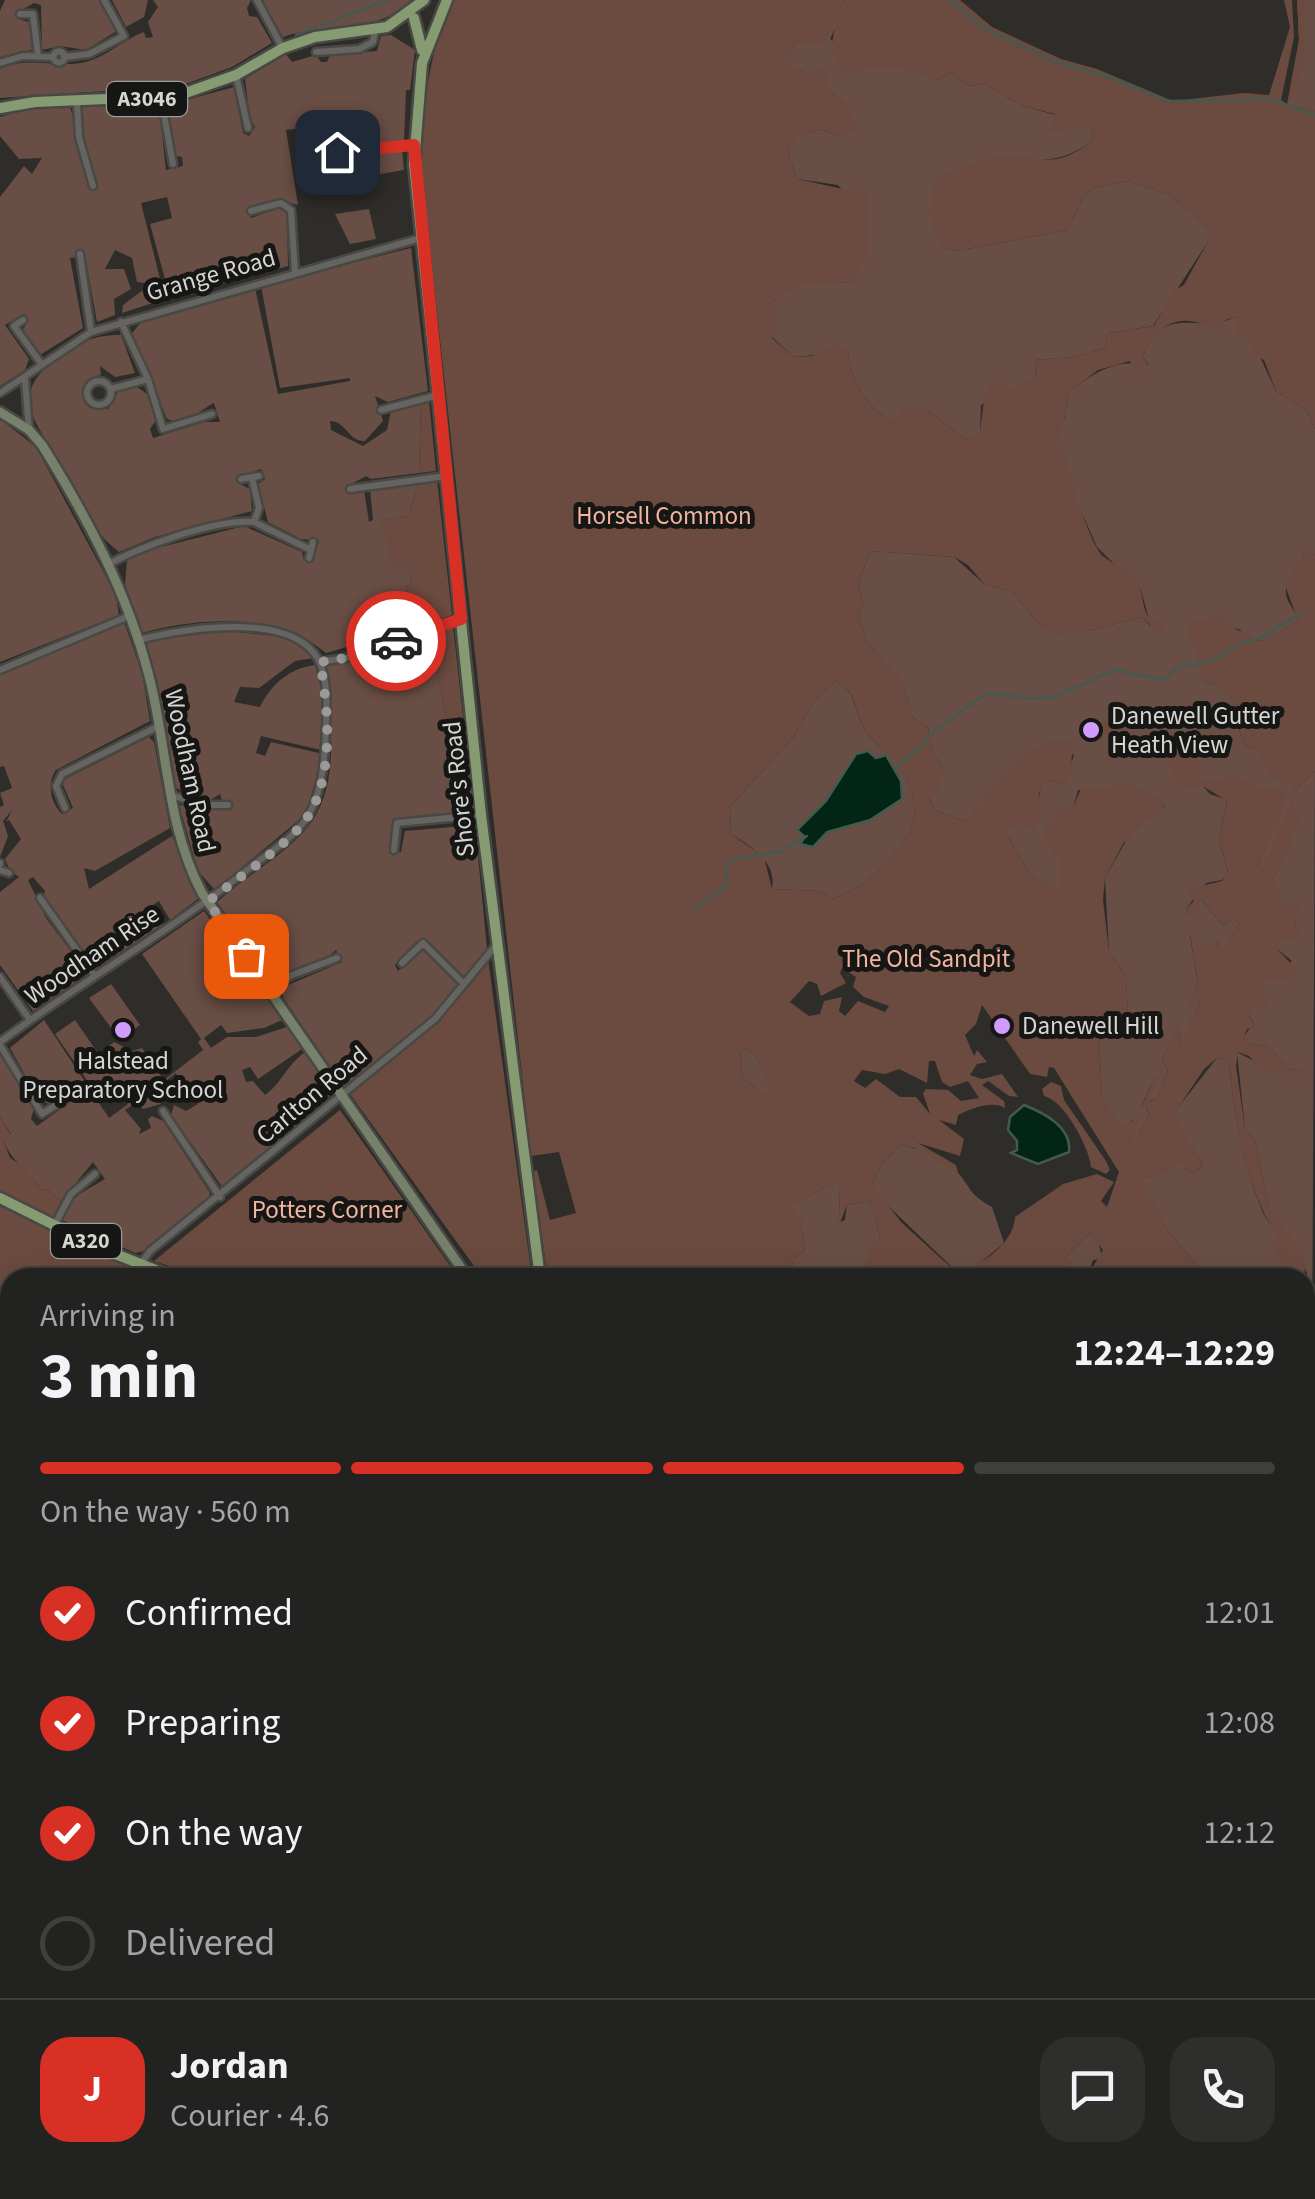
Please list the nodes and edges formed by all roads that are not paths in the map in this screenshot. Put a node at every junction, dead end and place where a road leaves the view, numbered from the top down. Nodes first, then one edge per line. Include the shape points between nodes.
1 (104, 0) edge
2 (258, 0) edge
3 (424, 0) edge
4 (446, 0) edge
5 (20, 14) dead end
6 (412, 16) junction
7 (375, 31) junction
8 (430, 36) junction
9 (283, 48) junction
10 (316, 52) dead end
11 (38, 56) junction
12 (423, 56) junction
13 (0, 63) edge
14 (236, 75) junction
15 (162, 98) junction
16 (76, 100) junction
17 (0, 108) edge
18 (248, 128) dead end
19 (351, 138) dead end
20 (414, 145) junction
21 (352, 150) junction
22 (337, 152) dead end
23 (354, 162) dead end
24 (173, 164) dead end
25 (93, 186) dead end
26 (251, 211) dead end
27 (421, 238) junction
28 (80, 254) dead end
29 (295, 272) junction
30 (23, 320) dead end
31 (121, 322) junction
32 (90, 332) junction
33 (40, 362) junction
34 (26, 378) junction
35 (148, 379) junction
36 (111, 389) dead end
37 (0, 392) edge
38 (438, 395) junction
39 (381, 410) dead end
40 (0, 412) edge
41 (212, 414) dead end
42 (29, 430) junction
43 (446, 476) junction
44 (241, 480) dead end
45 (350, 488) dead end
46 (254, 522) junction
47 (311, 550) dead end
48 (108, 564) junction
49 (130, 616) junction
50 (461, 619) junction
51 (138, 640) junction
52 (320, 662) junction
53 (0, 670) edge
54 (158, 726) junction
55 (170, 795) junction
56 (228, 806) dead end
57 (65, 808) dead end
58 (481, 815) junction
59 (394, 850) dead end
60 (0, 866) edge
61 (9, 874) dead end
62 (40, 898) dead end
63 (208, 902) junction
64 (498, 943) junction
65 (336, 958) dead end
66 (402, 963) dead end
67 (95, 976) junction
68 (0, 977) edge
69 (464, 983) junction
70 (270, 990) junction
71 (30, 1020) junction
72 (0, 1043) edge
73 (71, 1084) dead end
74 (85, 1086) dead end
75 (76, 1092) junction
76 (342, 1095) junction
77 (163, 1110) dead end
78 (95, 1174) dead end
79 (220, 1197) junction
80 (0, 1198) edge
81 (54, 1226) junction
82 (140, 1266) junction
83 (146, 1268) edge
84 (461, 1268) edge
85 (539, 1268) edge

1 - 11 street via 124,36 59,62
2 - 9 street
3 - 6 main road, A3046
4 - 8 main road, Shore's Road
5 - 11 street via 35,10
6 - 7 main road, A3046
6 - 8 main road
6 - 12 main road, Shore's Road
7 - 9 main road, A3046 via 315,37
7 - 10 street via 373,42 359,48
8 - 12 main road, Shore's Road
9 - 14 main road, A3046
11 - 13 street
12 - 20 main road, Shore's Road
14 - 15 main road, A3046
14 - 18 street
15 - 16 main road, A3046
15 - 24 street
16 - 17 main road, A3046
16 - 25 street via 78,137
19 - 21 street
20 - 21 street
20 - 27 main road, Shore's Road
21 - 22 street
21 - 23 street
26 - 29 street via 281,203 291,210
27 - 29 street, Grange Road
27 - 38 main road, Shore's Road
28 - 32 street
29 - 31 street, Grange Road
30 - 33 street via 14,326
31 - 32 street, Grange Road
31 - 35 street
32 - 33 street, Grange Road
33 - 34 street, Grange Road
34 - 37 street, Grange Road
34 - 42 street
35 - 36 street
35 - 41 street via 160,430
38 - 39 street
38 - 43 main road, Shore's Road
40 - 42 street, Woodham Road
42 - 48 street, Woodham Road
43 - 45 street
43 - 50 main road, Shore's Road
44 - 46 street via 256,477
46 - 47 street
46 - 48 street via 145,546
48 - 49 street, Woodham Road
49 - 51 street, Woodham Road
49 - 53 street
50 - 52 street
50 - 58 main road, Shore's Road
51 - 52 street via 202,629 260,629 288,635
51 - 54 street, Woodham Road
52 - 63 street, Woodham Rise via 326,748 312,809 297,830
54 - 55 street, Woodham Road
54 - 57 street via 62,774 56,786
55 - 56 street
55 - 63 street, Woodham Road via 186,858
58 - 59 street via 397,823
58 - 64 main road, Shore's Road
60 - 61 street
62 - 67 street
63 - 67 street, Woodham Rise
63 - 70 street, Woodham Road
64 - 69 street, Carlton Road
64 - 85 main road, Shore's Road
65 - 70 street
66 - 69 street via 423,943
67 - 71 street, Woodham Rise
68 - 71 street
69 - 76 street, Carlton Road via 435,1018
70 - 76 street, Woodham Road
71 - 72 street, Woodham Rise
72 - 75 street via 40,1116
73 - 75 street
74 - 75 street
76 - 79 street, Carlton Road
76 - 84 street, Woodham Road
77 - 79 street
78 - 81 street via 71,1194
79 - 82 street, Carlton Road
80 - 81 main road, A320
81 - 82 main road, A320
82 - 83 main road, A320

